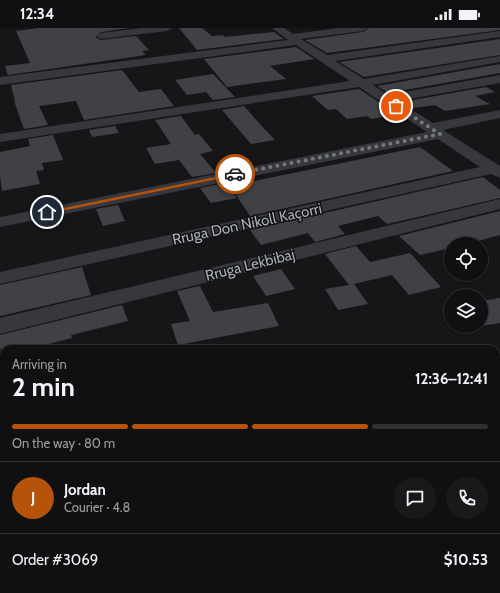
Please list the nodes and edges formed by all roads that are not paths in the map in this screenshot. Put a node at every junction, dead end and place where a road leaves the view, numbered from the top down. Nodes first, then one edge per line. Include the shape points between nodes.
1 (167, 28) edge
2 (277, 28) edge
3 (364, 28) edge
4 (500, 34) edge
5 (101, 36) dead end
6 (299, 43) junction
7 (324, 52) junction
8 (500, 59) edge
9 (500, 79) edge
10 (0, 81) edge
11 (361, 83) junction
12 (385, 99) junction
13 (500, 114) edge
14 (435, 131) junction
15 (0, 138) edge
16 (494, 165) edge
17 (500, 204) edge
18 (0, 222) edge
19 (0, 278) edge
20 (0, 326) edge

1 - 5 street
2 - 6 street
3 - 6 street
4 - 7 street
6 - 7 street
6 - 10 street
7 - 11 street
8 - 11 street
9 - 12 street
11 - 12 street
11 - 15 street
12 - 14 street
13 - 14 street
14 - 16 street
14 - 18 street
16 - 19 street, Rruga Don Nikoll Kaçorri
17 - 20 street, Rruga Lekbibaj

